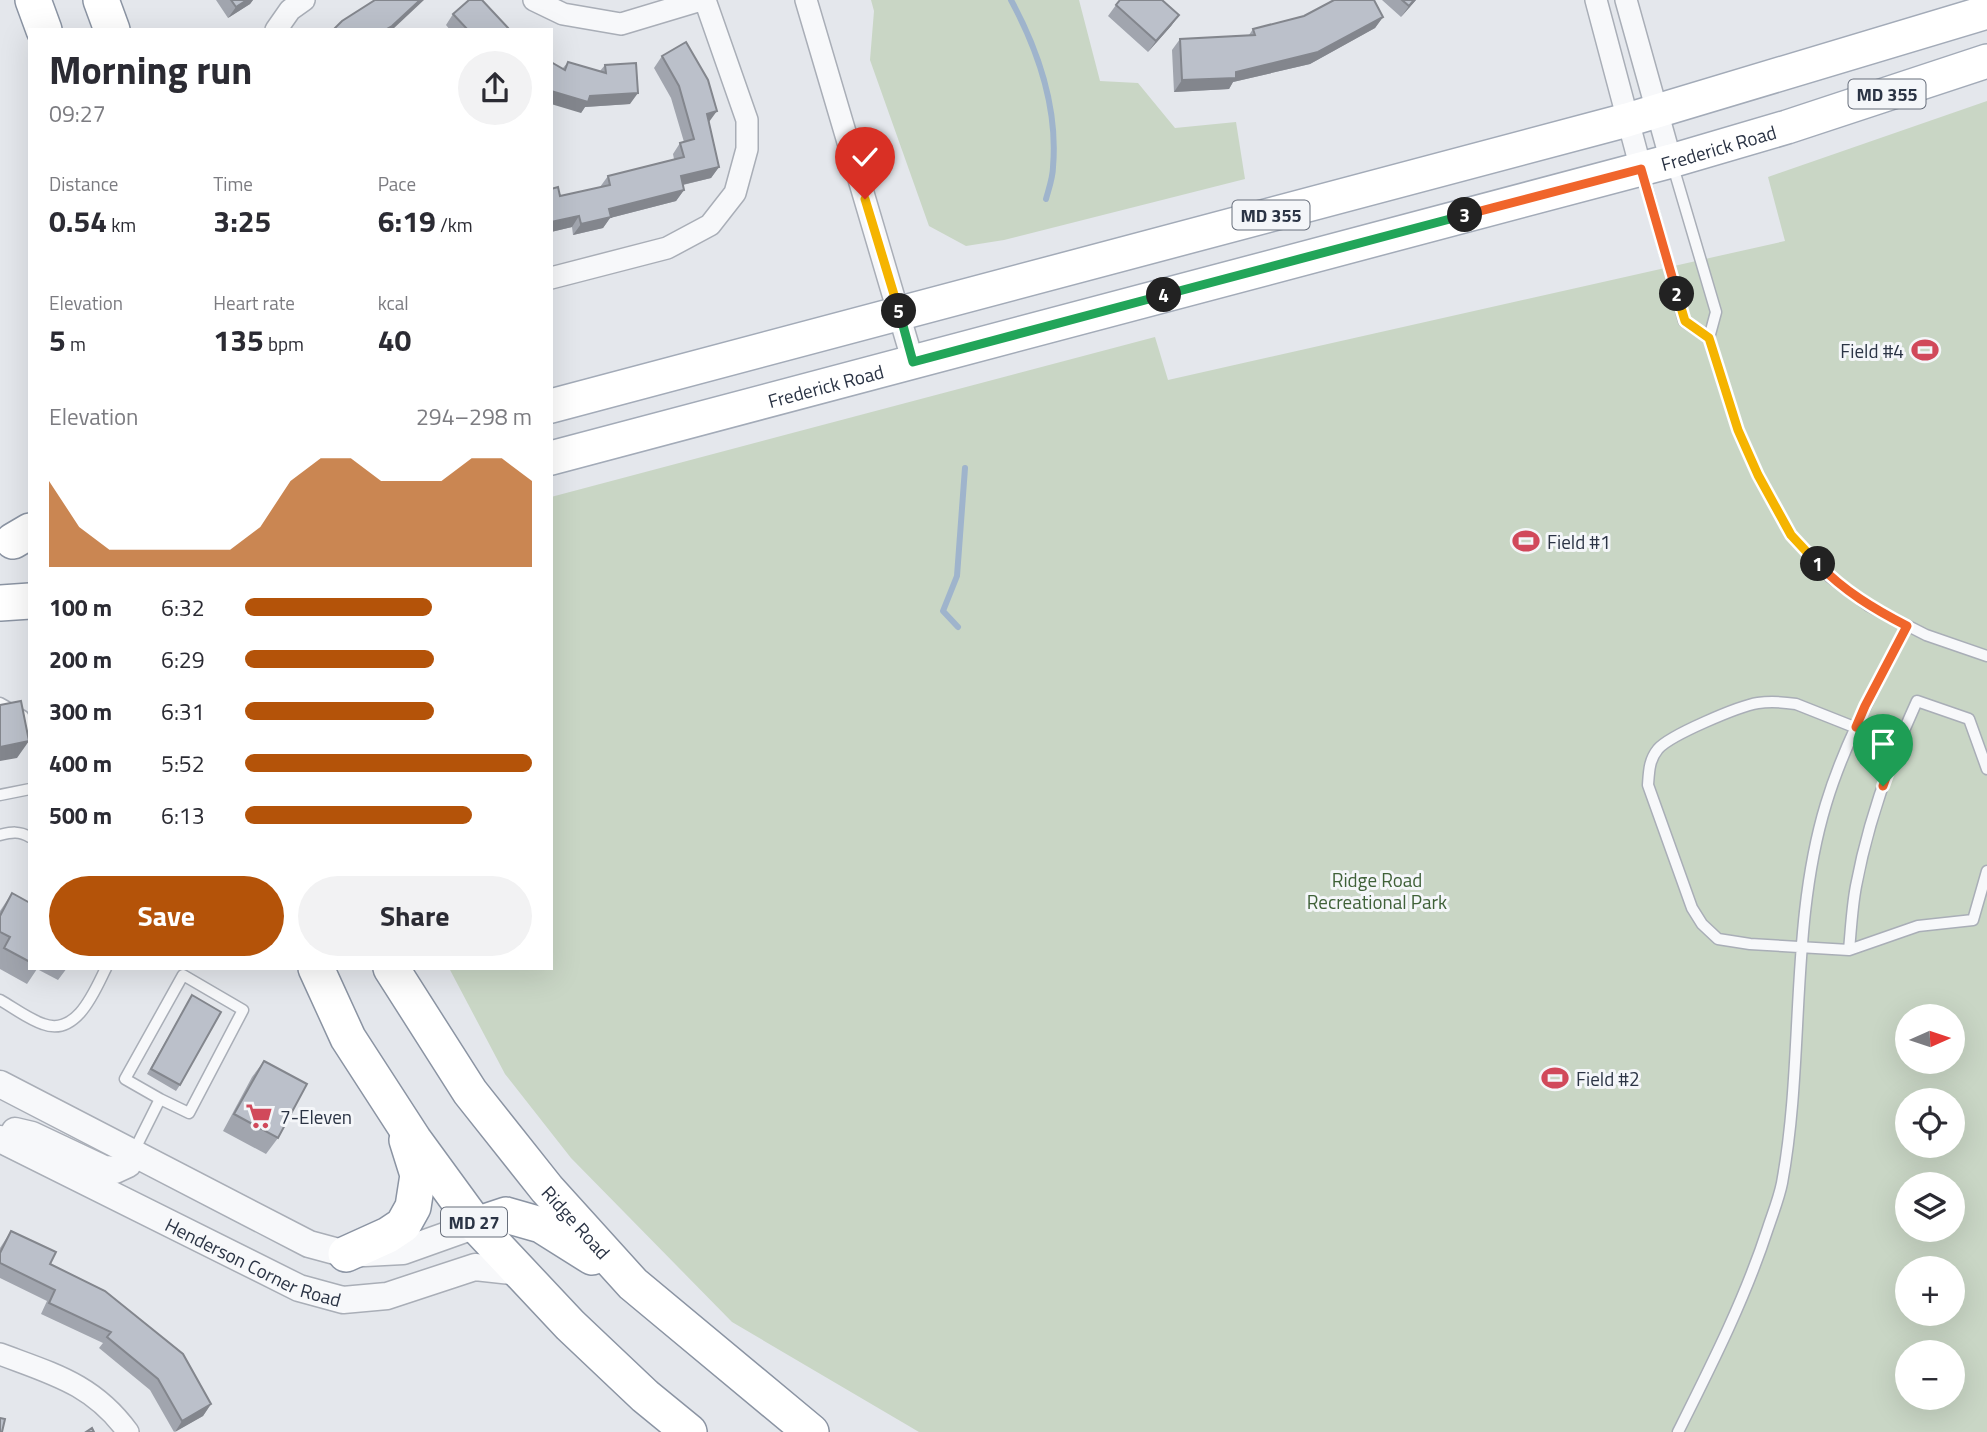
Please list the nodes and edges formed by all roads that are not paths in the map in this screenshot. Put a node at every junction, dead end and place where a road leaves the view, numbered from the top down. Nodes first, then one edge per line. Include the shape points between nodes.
1 (33, 0) edge
2 (101, 0) edge
3 (304, 0) edge
4 (534, 0) edge
5 (703, 0) edge
6 (806, 0) edge
7 (1595, 0) edge
8 (1626, 0) edge
9 (1987, 12) edge
10 (43, 28) edge
11 (111, 28) edge
12 (277, 28) edge
13 (1987, 61) edge
14 (1643, 115) junction
15 (1656, 165) junction
16 (553, 277) edge
17 (900, 314) junction
18 (1709, 338) junction
19 (913, 362) junction
20 (553, 406) edge
21 (553, 457) edge
22 (28, 594) edge
23 (0, 601) edge
24 (28, 601) edge
25 (1907, 626) junction
26 (1987, 656) edge
27 (0, 703) edge
28 (28, 727) edge
29 (1856, 727) junction
30 (1898, 744) junction
31 (1987, 769) edge
32 (28, 789) edge
33 (0, 795) edge
34 (0, 835) edge
35 (28, 837) edge
36 (1987, 871) edge
37 (1802, 947) junction
38 (1849, 950) junction
39 (105, 970) edge
40 (317, 970) edge
41 (392, 970) edge
42 (0, 1000) edge
43 (0, 1084) edge
44 (160, 1099) junction
45 (399, 1117) junction
46 (0, 1127) edge
47 (0, 1139) edge
48 (133, 1153) junction
49 (476, 1225) junction
50 (345, 1254) junction
51 (520, 1272) junction
52 (633, 1284) junction
53 (0, 1354) edge
54 (128, 1432) edge
55 (689, 1432) edge
56 (810, 1432) edge
57 (1678, 1432) edge

1 - 10 highway
2 - 11 highway
3 - 12 street
4 - 5 street via 563,14 621,24
5 - 16 street via 747,120 747,149 735,193 710,225 667,248
6 - 17 street
7 - 14 street
8 - 14 street
9 - 14 main road, MD 355
13 - 15 main road, Frederick Road / MD 355
14 - 15 street
14 - 15 street
14 - 17 main road, MD 355
15 - 18 lane via 1716,312
15 - 18 lane via 1685,321
15 - 19 main road, Frederick Road / MD 355
17 - 19 street
17 - 20 main road, MD 355
18 - 25 lane via 1738,430 1791,535 1830,577 1869,606
19 - 21 main road, Frederick Road / MD 355
22 - 23 main road
23 - 24 highway
25 - 26 lane
25 - 29 lane
27 - 28 lane via 23,716
29 - 30 lane
29 - 37 lane via 1826,804 1810,878
29 - 37 lane via 1796,704 1756,703 1673,737 1649,764 1648,785 1654,804 1702,924 1718,939
30 - 31 lane via 1917,701 1969,719
30 - 38 lane via 1856,887
32 - 33 lane
34 - 35 lane via 12,832
36 - 38 lane via 1973,920 1918,926
37 - 38 lane
37 - 57 lane via 1792,1120 1782,1186 1761,1251
39 - 42 lane via 88,1004 77,1017 60,1025 45,1025
40 - 45 highway, MD 27 via 348,1038
41 - 52 highway, Ridge Road via 470,1092 547,1189
43 - 48 street, Henderson Corner Road
44 - 44 lane via 189,1114 243,1010 183,975 125,1079
44 - 48 lane
45 - 49 highway, MD 27
45 - 50 highway via 418,1175 414,1207 403,1224 388,1235
46 - 48 street via 32,1135 104,1169 128,1164
47 - 51 street, Henderson Corner Road via 299,1288 343,1300 387,1296 475,1267
48 - 50 street, Henderson Corner Road via 309,1244
49 - 50 street, Henderson Corner Road via 403,1251
49 - 51 highway, MD 27
49 - 52 highway via 506,1214 541,1224
51 - 55 highway, MD 27 via 579,1334
52 - 56 highway, Ridge Road
53 - 54 street via 93,1394

